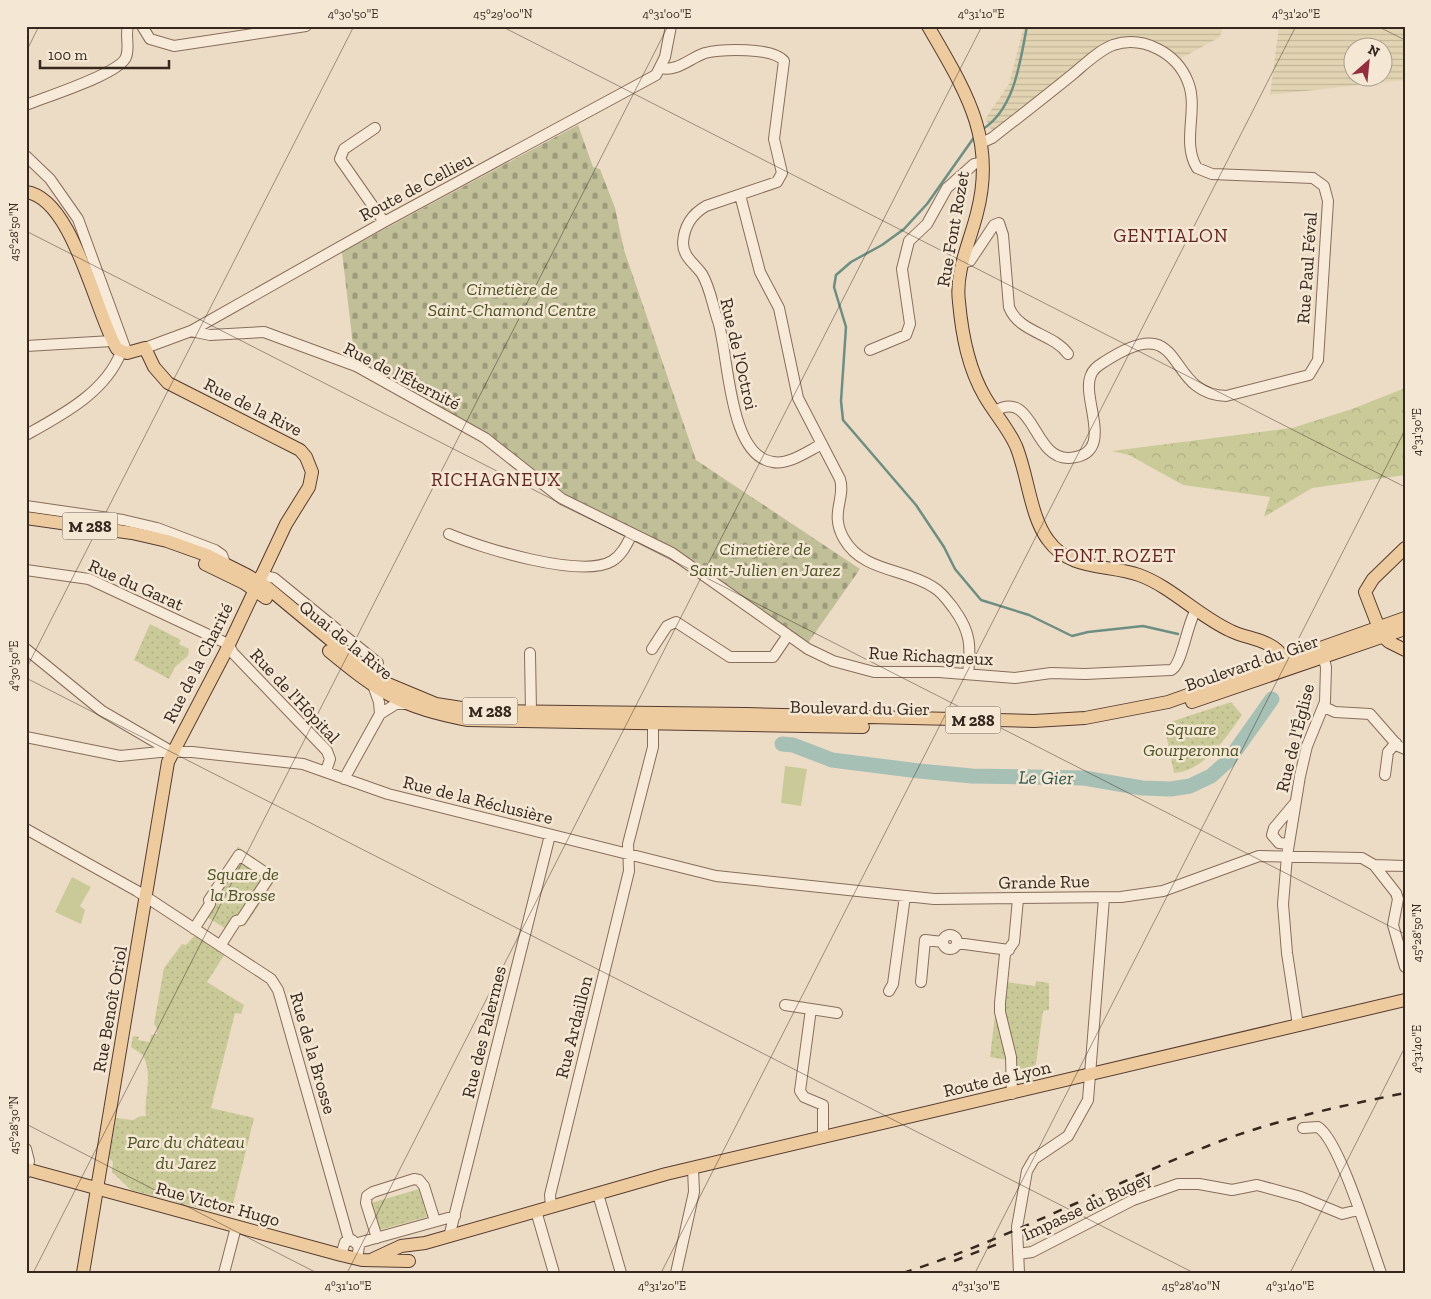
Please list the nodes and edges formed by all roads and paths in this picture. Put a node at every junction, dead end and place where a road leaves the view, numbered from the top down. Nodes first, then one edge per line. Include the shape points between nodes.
1 (128, 26) edge
2 (142, 26) edge
3 (306, 26) edge
4 (671, 26) edge
5 (928, 26) edge
6 (661, 68) junction
7 (26, 104) edge
8 (374, 128) dead end
9 (979, 136) junction
10 (26, 156) edge
11 (982, 162) junction
12 (26, 192) edge
13 (740, 195) junction
14 (384, 222) junction
15 (962, 263) junction
16 (191, 331) junction
17 (26, 346) edge
18 (145, 348) junction
19 (119, 349) junction
20 (870, 350) dead end
21 (1068, 354) dead end
22 (995, 411) junction
23 (26, 434) edge
24 (822, 444) junction
25 (504, 453) joint
26 (26, 506) edge
27 (26, 518) edge
28 (449, 534) dead end
29 (632, 534) junction
30 (154, 539) junction
31 (1405, 548) edge
32 (225, 564) junction
33 (26, 570) edge
34 (258, 582) junction
35 (1196, 610) junction
36 (1405, 618) edge
37 (1405, 629) edge
38 (1380, 632) junction
39 (788, 635) junction
40 (228, 644) junction
41 (26, 648) edge
42 (652, 649) dead end
43 (1405, 650) edge
44 (530, 653) dead end
45 (1322, 653) junction
46 (378, 664) dead end
47 (1286, 666) junction
48 (968, 674) junction
49 (374, 688) junction
50 (405, 704) junction
51 (1324, 706) junction
52 (531, 712) junction
53 (380, 714) junction
54 (653, 717) junction
55 (26, 737) edge
56 (1396, 743) junction
57 (1405, 749) edge
58 (172, 752) junction
59 (326, 771) junction
60 (1385, 775) dead end
61 (344, 779) junction
62 (1295, 802) junction
63 (26, 828) edge
64 (550, 835) junction
65 (1289, 844) junction
66 (629, 855) junction
67 (1287, 856) junction
68 (1374, 865) junction
69 (1405, 866) edge
70 (676, 867) joint
71 (905, 896) junction
72 (147, 897) junction
73 (1018, 898) junction
74 (1104, 898) junction
75 (194, 929) junction
76 (220, 946) junction
77 (1009, 950) junction
78 (1405, 967) edge
79 (921, 982) dead end
80 (889, 991) dead end
81 (1405, 1000) edge
82 (785, 1005) dead end
83 (811, 1009) junction
84 (837, 1013) dead end
85 (1298, 1025) junction
86 (1092, 1075) junction
87 (1012, 1094) junction
88 (1303, 1128) dead end
89 (823, 1138) junction
90 (26, 1149) edge
91 (693, 1168) junction
92 (27, 1170) edge
93 (98, 1187) junction
94 (598, 1194) junction
95 (551, 1207) junction
96 (1358, 1210) junction
97 (536, 1211) junction
98 (455, 1216) junction
99 (435, 1221) junction
100 (236, 1227) junction
101 (450, 1236) junction
102 (376, 1238) junction
103 (353, 1242) junction
104 (425, 1243) junction
105 (401, 1246) junction
106 (1018, 1254) junction
107 (340, 1255) junction
108 (357, 1259) junction
109 (373, 1259) junction
110 (410, 1260) junction
111 (83, 1273) edge
112 (224, 1273) edge
113 (401, 1273) edge
114 (554, 1273) edge
115 (621, 1273) edge
116 (676, 1273) edge
117 (1019, 1273) edge
118 (1381, 1273) edge

1 - 7 street via 127,55 119,66
2 - 3 street via 150,40 174,46
4 - 6 street
5 - 9 main road, Rue Font Rozet via 962,87
6 - 13 street, Rue de l'Octroi via 673,69 714,52 742,51 781,57 785,65 774,139 781,178
6 - 14 street, Route de Cellieu via 656,75
8 - 14 street via 344,149 340,159
9 - 11 main road, Rue Font Rozet
9 - 22 street, Rue Paul Féval via 992,138 1111,46 1135,42 1147,44 1170,57 1189,83 1190,148 1197,168 1212,174 1305,176 1319,181 1327,192 1328,201 1318,360 1309,375 1226,396 1214,396 1194,385 1161,345 1140,344 1094,369 1090,376 1095,435 1089,449 1075,457 1057,455 1049,449 1021,410 1012,405
10 - 19 street via 50,178 78,219
11 - 15 main road, Rue Font Rozet via 978,208
11 - 20 street via 974,164 947,188 927,224 909,241 902,273 909,330 906,335
12 - 19 main road via 47,202 60,216
13 - 24 street via 760,272 780,308 798,398
13 - 24 street, Rue de l'Octroi via 696,211 683,243 688,258 704,276 722,335 736,418 752,450 762,459 783,462
14 - 16 street, Route de Cellieu
15 - 21 street via 970,261 994,225 999,223 1012,314
15 - 22 main road, Rue Font Rozet via 958,299 968,357 982,391
16 - 18 street, Route de Cellieu
16 - 25 street, Rue de l'Éternité via 210,335 264,332 356,366 479,434
17 - 19 street
18 - 19 main road
18 - 34 main road, Rue de la Rive via 154,367 168,383 292,445 306,457 312,472 309,487 291,515
19 - 23 street via 110,375 87,396
22 - 35 main road, Rue Font Rozet via 1015,445 1043,532 1053,546 1082,564 1146,578
24 - 48 street via 842,484 837,517 844,538 866,561 925,582 946,597 968,633 971,647
25 - 29 street, Rue Richagneux via 562,498
26 - 32 street via 157,528 215,550 222,555
27 - 30 main road, Quai de la Rive / M 288 via 132,532
28 - 29 street via 516,557 588,566 613,561 621,554
29 - 39 street, Rue Richagneux via 672,553
30 - 32 main road, Quai de la Rive / M 288
30 - 34 main road, Quai de la Rive / M 288 via 164,547 205,564
31 - 38 main road via 1373,579 1365,592
32 - 34 main road, Quai de la Rive / M 288
33 - 40 street, Rue du Garat via 89,579
34 - 40 main road, Rue de la Charité
34 - 46 street via 274,578
34 - 49 main road, Quai de la Rive / M 288
34 - 52 main road, Quai de la Rive / M 288 via 363,667 404,692 459,709
35 - 47 main road, Rue Font Rozet via 1231,631 1273,647 1281,653
35 - 48 street, Rue Richagneux via 1186,631 1178,665 1171,670 1051,673 1023,678
36 - 38 main road, M 288
37 - 38 main road, M 288
38 - 43 main road via 1389,642
38 - 45 main road, Boulevard du Gier / M 288
39 - 42 street via 773,657 733,658 676,622 667,626
39 - 48 street, Rue Richagneux via 820,656 874,672
40 - 58 main road, Rue de la Charité
40 - 59 street, Rue de l'Hôpital via 330,756
41 - 58 street via 102,711
44 - 52 street
45 - 47 main road, Boulevard du Gier / M 288
45 - 51 street, Rue de l'Église via 1327,682
47 - 54 main road, Boulevard du Gier / M 288 via 1164,712 1114,722 1056,728
49 - 50 main road, Quai de la Rive / M 288
49 - 53 street via 380,702
50 - 53 street via 390,707
50 - 54 main road, Quai de la Rive / M 288 via 468,720
51 - 56 street via 1335,712 1370,714
51 - 62 street, Rue de l'Église via 1308,746
52 - 54 main road, Quai de la Rive / M 288
53 - 61 street
54 - 66 street, Rue Ardaillon via 652,747 628,844
55 - 58 street via 120,756
56 - 57 street
56 - 60 street via 1388,752
58 - 59 street, Rue de la Réclusière via 286,761
58 - 72 main road, Rue Benoît Oriol
59 - 61 street, Rue de la Réclusière
61 - 64 street, Rue de la Réclusière via 388,794
62 - 65 street, Rue de l'Église
62 - 65 street via 1274,828 1272,836 1274,840
63 - 72 street, Rue de la Brosse
64 - 66 street, Rue de la Réclusière
64 - 98 street, Rue des Palermes
65 - 67 street, Rue de l'Église
66 - 70 street, Rue de la Réclusière
66 - 95 street, Rue Ardaillon via 629,870 550,1195
67 - 68 street, Grande Rue via 1356,857
67 - 74 street, Grande Rue via 1248,859 1173,887 1147,894
67 - 85 street, Rue de l'Église via 1282,917
68 - 69 street, Grande Rue
68 - 78 street via 1398,899 1393,919
70 - 71 street, Grande Rue via 716,876
71 - 73 street, Grande Rue via 940,900
71 - 80 street via 894,984
72 - 75 street, Rue de la Brosse
72 - 93 main road, Rue Benoît Oriol
73 - 74 street, Grande Rue
73 - 77 street via 1014,942
74 - 86 street
75 - 76 street, Rue de la Brosse
75 - 76 street via 239,855 270,876
76 - 103 street, Rue de la Brosse via 261,971 278,990
77 - 79 street via 957,943 951,949 946,948 943,942 925,940
77 - 87 street via 1005,954 1000,1012 1011,1057
81 - 85 main road, Route de Lyon
82 - 83 street
83 - 84 street
83 - 89 street via 800,1091 804,1097 823,1105
85 - 86 main road, Route de Lyon
86 - 87 main road, Route de Lyon
86 - 106 street via 1088,1100 1079,1119 1064,1140 1039,1155 1027,1171 1017,1227
87 - 89 main road, Route de Lyon
88 - 96 street via 1318,1127 1326,1133 1343,1166
89 - 91 main road, Route de Lyon
90 - 92 street
91 - 94 main road, Route de Lyon
91 - 116 street via 694,1192
92 - 93 main road, Rue Victor Hugo
93 - 100 main road, Rue Victor Hugo
93 - 111 main road, Rue Benoît Oriol
94 - 95 main road, Rue Victor Hugo
94 - 115 street
95 - 97 main road, Rue Victor Hugo
96 - 106 street, Impasse du Bugey via 1342,1214 1308,1199 1257,1185 1232,1190 1178,1184 1126,1203 1032,1252
96 - 118 street
97 - 101 main road, Rue Victor Hugo
97 - 114 street
98 - 99 street
98 - 101 street, Rue des Palermes
99 - 102 street
99 - 102 street via 424,1186 414,1179 367,1196
100 - 107 main road, Rue Victor Hugo
100 - 112 street
101 - 104 main road, Rue Victor Hugo
102 - 103 street
103 - 107 street via 345,1242
103 - 108 street, Rue de la Brosse
104 - 105 main road, Rue Victor Hugo
104 - 110 main road
105 - 109 main road, Rue Victor Hugo
105 - 110 main road via 411,1252
106 - 117 street
107 - 108 main road, Rue Victor Hugo
108 - 109 main road, Rue Victor Hugo
109 - 110 main road, Rue Victor Hugo via 403,1263
110 - 113 main road

